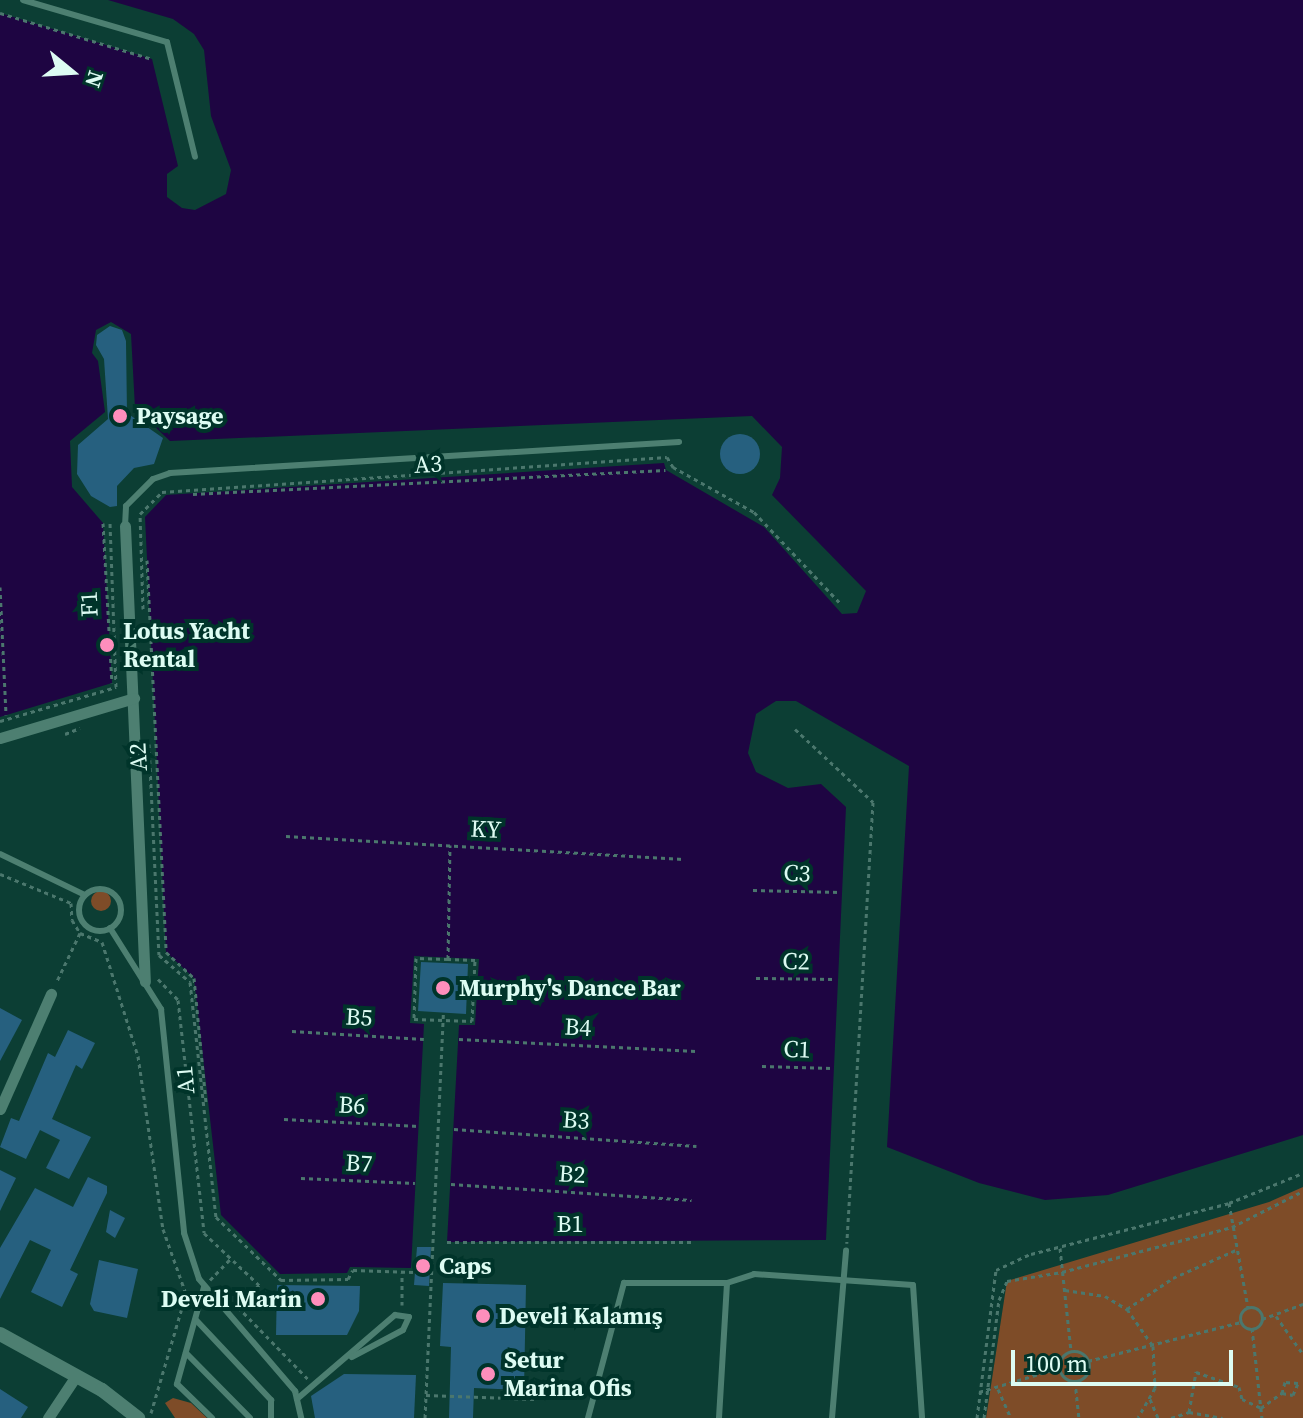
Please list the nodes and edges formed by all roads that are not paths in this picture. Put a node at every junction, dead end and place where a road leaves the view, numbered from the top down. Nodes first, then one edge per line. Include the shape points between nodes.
1 (23, 0) edge
2 (195, 157) dead end
3 (679, 442) dead end
4 (125, 526) joint
5 (134, 698) junction
6 (0, 738) edge
7 (0, 854) edge
8 (85, 895) junction
9 (110, 928) junction
10 (145, 982) junction
11 (51, 994) road end
12 (0, 1109) edge
13 (846, 1251) road end
14 (844, 1277) junction
15 (727, 1283) junction
16 (204, 1287) junction
17 (196, 1320) junction
18 (0, 1334) edge
19 (186, 1353) junction
20 (352, 1357) junction
21 (76, 1376) junction
22 (298, 1403) junction
23 (48, 1418) edge
24 (138, 1418) edge
25 (212, 1418) edge
26 (250, 1418) edge
27 (271, 1418) edge
28 (299, 1418) edge
29 (588, 1418) edge
30 (719, 1418) edge
31 (832, 1418) edge
32 (922, 1418) edge

1 - 2 lane via 167,42
3 - 4 lane via 170,473 153,479 126,506
4 - 5 street
5 - 6 street
5 - 10 street
7 - 8 lane
8 - 9 lane via 79,907 81,920 97,931
8 - 9 lane via 103,889 115,896 120,915
9 - 10 lane
10 - 16 lane via 161,1009 184,1233
11 - 12 street
13 - 14 lane
14 - 15 lane via 754,1274
14 - 31 lane
14 - 32 lane via 913,1285
15 - 29 lane via 624,1283
15 - 30 lane
16 - 17 lane
16 - 22 lane via 292,1387
17 - 19 lane
17 - 27 lane via 271,1400
18 - 21 street
19 - 25 lane via 177,1384
19 - 26 lane
20 - 20 lane via 407,1327 409,1317 402,1313
20 - 22 lane
21 - 23 street
21 - 24 street
22 - 28 lane

